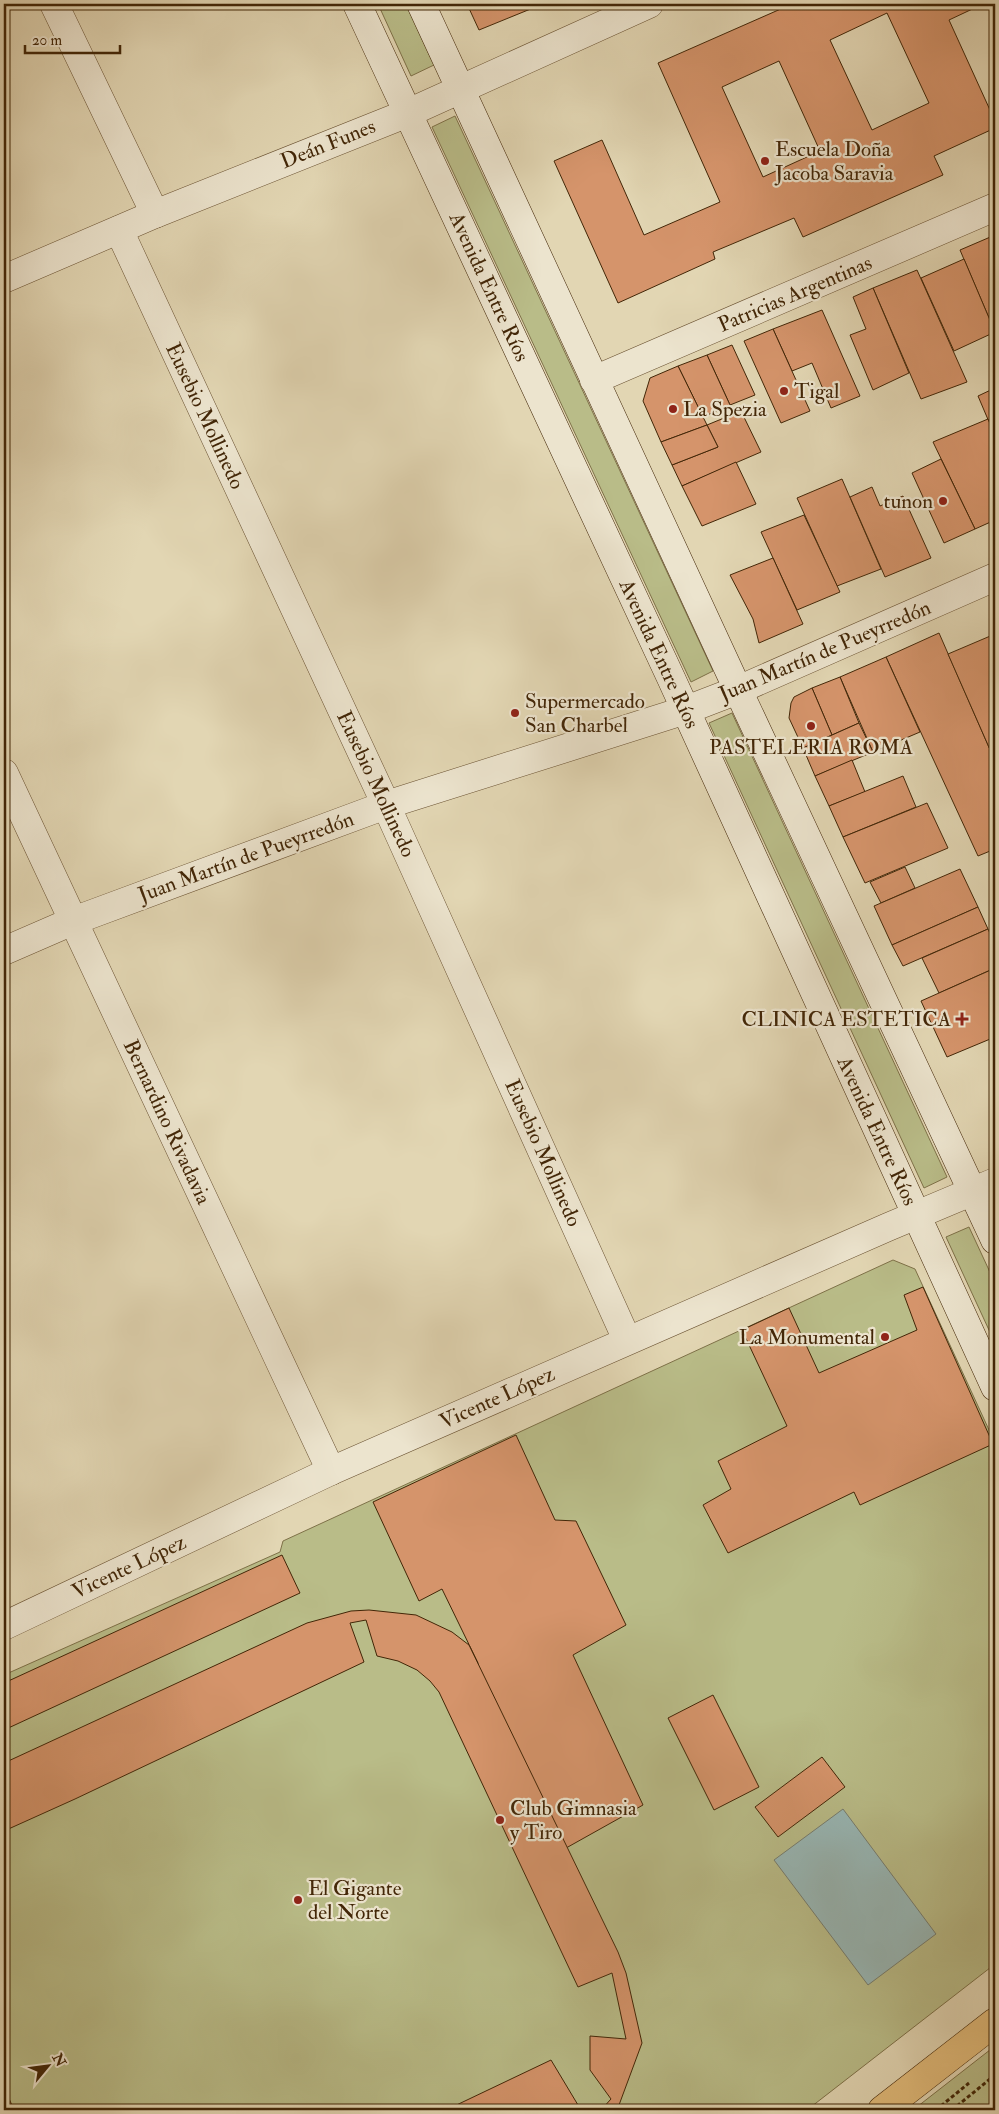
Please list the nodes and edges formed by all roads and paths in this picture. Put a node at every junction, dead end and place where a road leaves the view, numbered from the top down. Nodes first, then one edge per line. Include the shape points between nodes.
1 (54, 4) edge
2 (357, 4) edge
3 (421, 4) edge
4 (649, 4) edge
5 (460, 88) junction
6 (408, 113) junction
7 (995, 207) edge
8 (155, 214) junction
9 (119, 230) junction
10 (4, 279) edge
11 (594, 380) junction
12 (995, 577) edge
13 (738, 690) junction
14 (686, 710) junction
15 (4, 773) edge
16 (386, 805) junction
17 (73, 921) junction
18 (4, 951) edge
19 (984, 1187) edge
20 (916, 1215) junction
21 (995, 1240) edge
22 (627, 1340) junction
23 (995, 1387) edge
24 (331, 1472) junction
25 (4, 1626) edge
26 (995, 2022) edge
27 (995, 2076) edge
28 (973, 2081) dead end
29 (882, 2110) edge
30 (936, 2110) edge
31 (952, 2110) edge

1 - 8 street
2 - 6 street, Avenida Entre Ríos
3 - 5 street
4 - 5 street, Deán Funes
5 - 6 street, Deán Funes
5 - 11 street
6 - 8 street, Deán Funes
6 - 14 street, Avenida Entre Ríos
7 - 11 street, Patricias Argentinas
8 - 9 street, Deán Funes
9 - 10 street, Deán Funes
9 - 16 street, Eusebio Mollinedo
11 - 13 street
12 - 13 street, Juan Martín de Pueyrredón
13 - 14 street, Juan Martín de Pueyrredón
13 - 19 street
14 - 16 street, Juan Martín de Pueyrredón
14 - 20 street, Avenida Entre Ríos
15 - 17 street, Bernardino Rivadavia
16 - 17 street, Juan Martín de Pueyrredón
16 - 22 street, Eusebio Mollinedo
17 - 18 street, Juan Martín de Pueyrredón
17 - 24 street, Bernardino Rivadavia
19 - 20 street, Vicente López
19 - 21 street
20 - 22 street, Vicente López
20 - 23 street, Avenida Entre Ríos
22 - 24 street, Vicente López
24 - 25 street, Vicente López
26 - 29 main road
27 - 31 path
28 - 30 path

